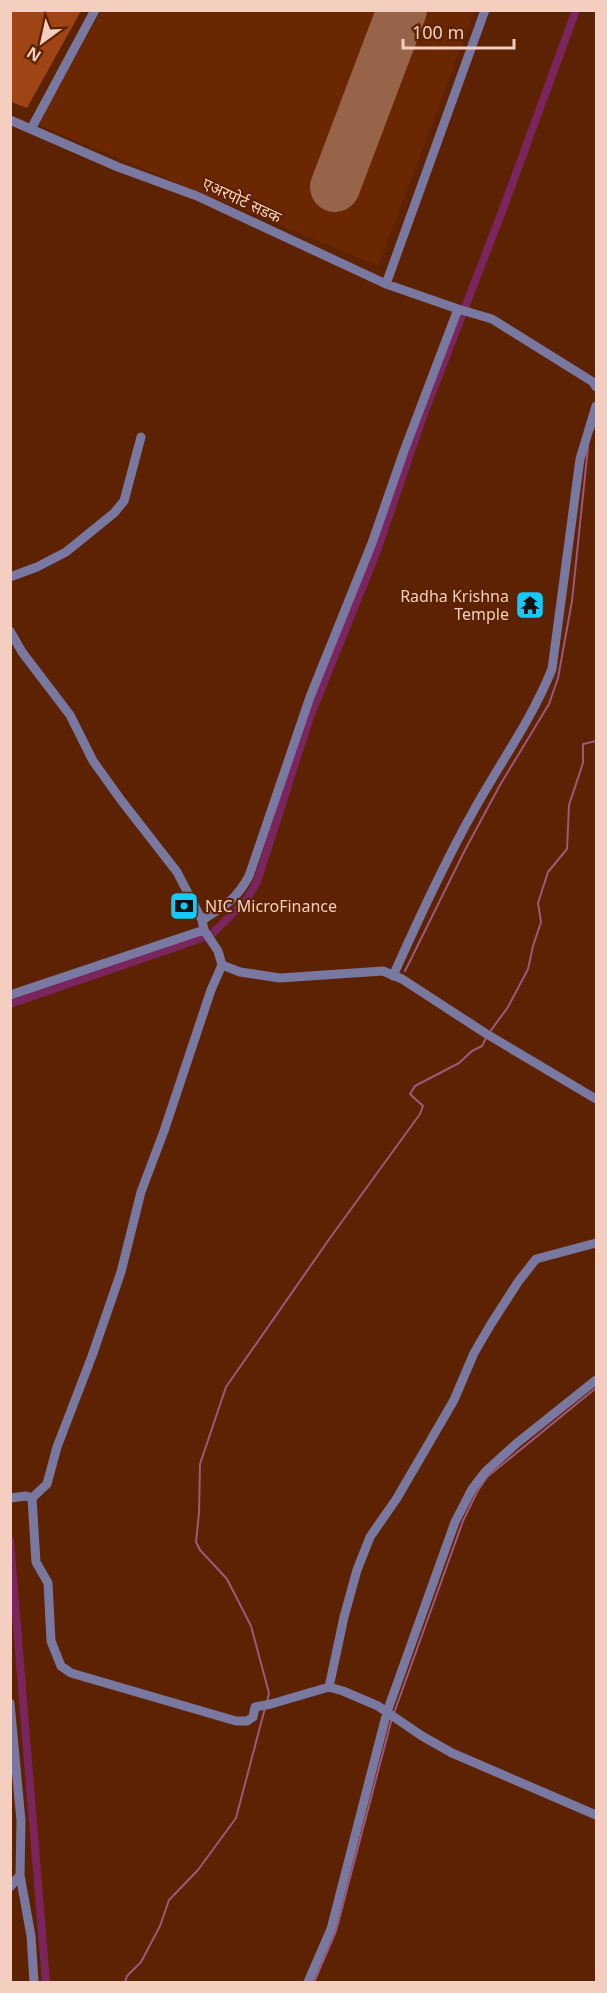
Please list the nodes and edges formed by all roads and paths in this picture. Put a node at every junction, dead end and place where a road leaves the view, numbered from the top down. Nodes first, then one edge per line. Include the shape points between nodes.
1 (95, 10) edge
2 (484, 10) edge
3 (10, 120) edge
4 (31, 129) junction
5 (386, 284) junction
6 (462, 311) junction
7 (597, 387) edge
8 (597, 406) edge
9 (141, 437) dead end
10 (10, 578) edge
11 (10, 631) edge
12 (203, 925) junction
13 (222, 965) junction
14 (393, 976) junction
15 (10, 995) edge
16 (597, 1099) edge
17 (597, 1243) edge
18 (597, 1380) edge
19 (28, 1497) junction
20 (10, 1498) edge
21 (329, 1687) junction
22 (10, 1703) edge
23 (391, 1714) junction
24 (597, 1815) edge
25 (20, 1875) junction
26 (10, 1887) edge
27 (34, 1983) edge
28 (308, 1983) edge

1 - 4 street
2 - 5 street
3 - 4 street, एअरपोर्ट सडक
4 - 5 street, एअरपोर्ट सडक via 197,196
5 - 6 street, एअरपोर्ट सडक
6 - 7 street, एअरपोर्ट सडक via 492,319
6 - 12 street via 310,697 249,876 239,893
8 - 14 street via 580,459 552,669 542,695 473,811
9 - 10 street via 127,494 114,513 66,552
11 - 12 street via 70,715 93,761 120,800 177,872
12 - 13 street
12 - 15 street via 85,971
13 - 14 street via 280,978 383,971
13 - 19 street via 141,1192 121,1272 47,1484
14 - 16 street
17 - 21 street via 536,1259 491,1324 454,1400 370,1538 346,1608
18 - 23 street via 518,1443 472,1489 455,1522
19 - 20 street
19 - 21 street via 36,1563 48,1583 51,1641 62,1666 71,1673 236,1721 253,1717 255,1707
21 - 23 street via 365,1699
22 - 25 street via 21,1821
23 - 24 street via 452,1753
23 - 28 street via 331,1929
25 - 26 street
25 - 27 street via 31,1936

